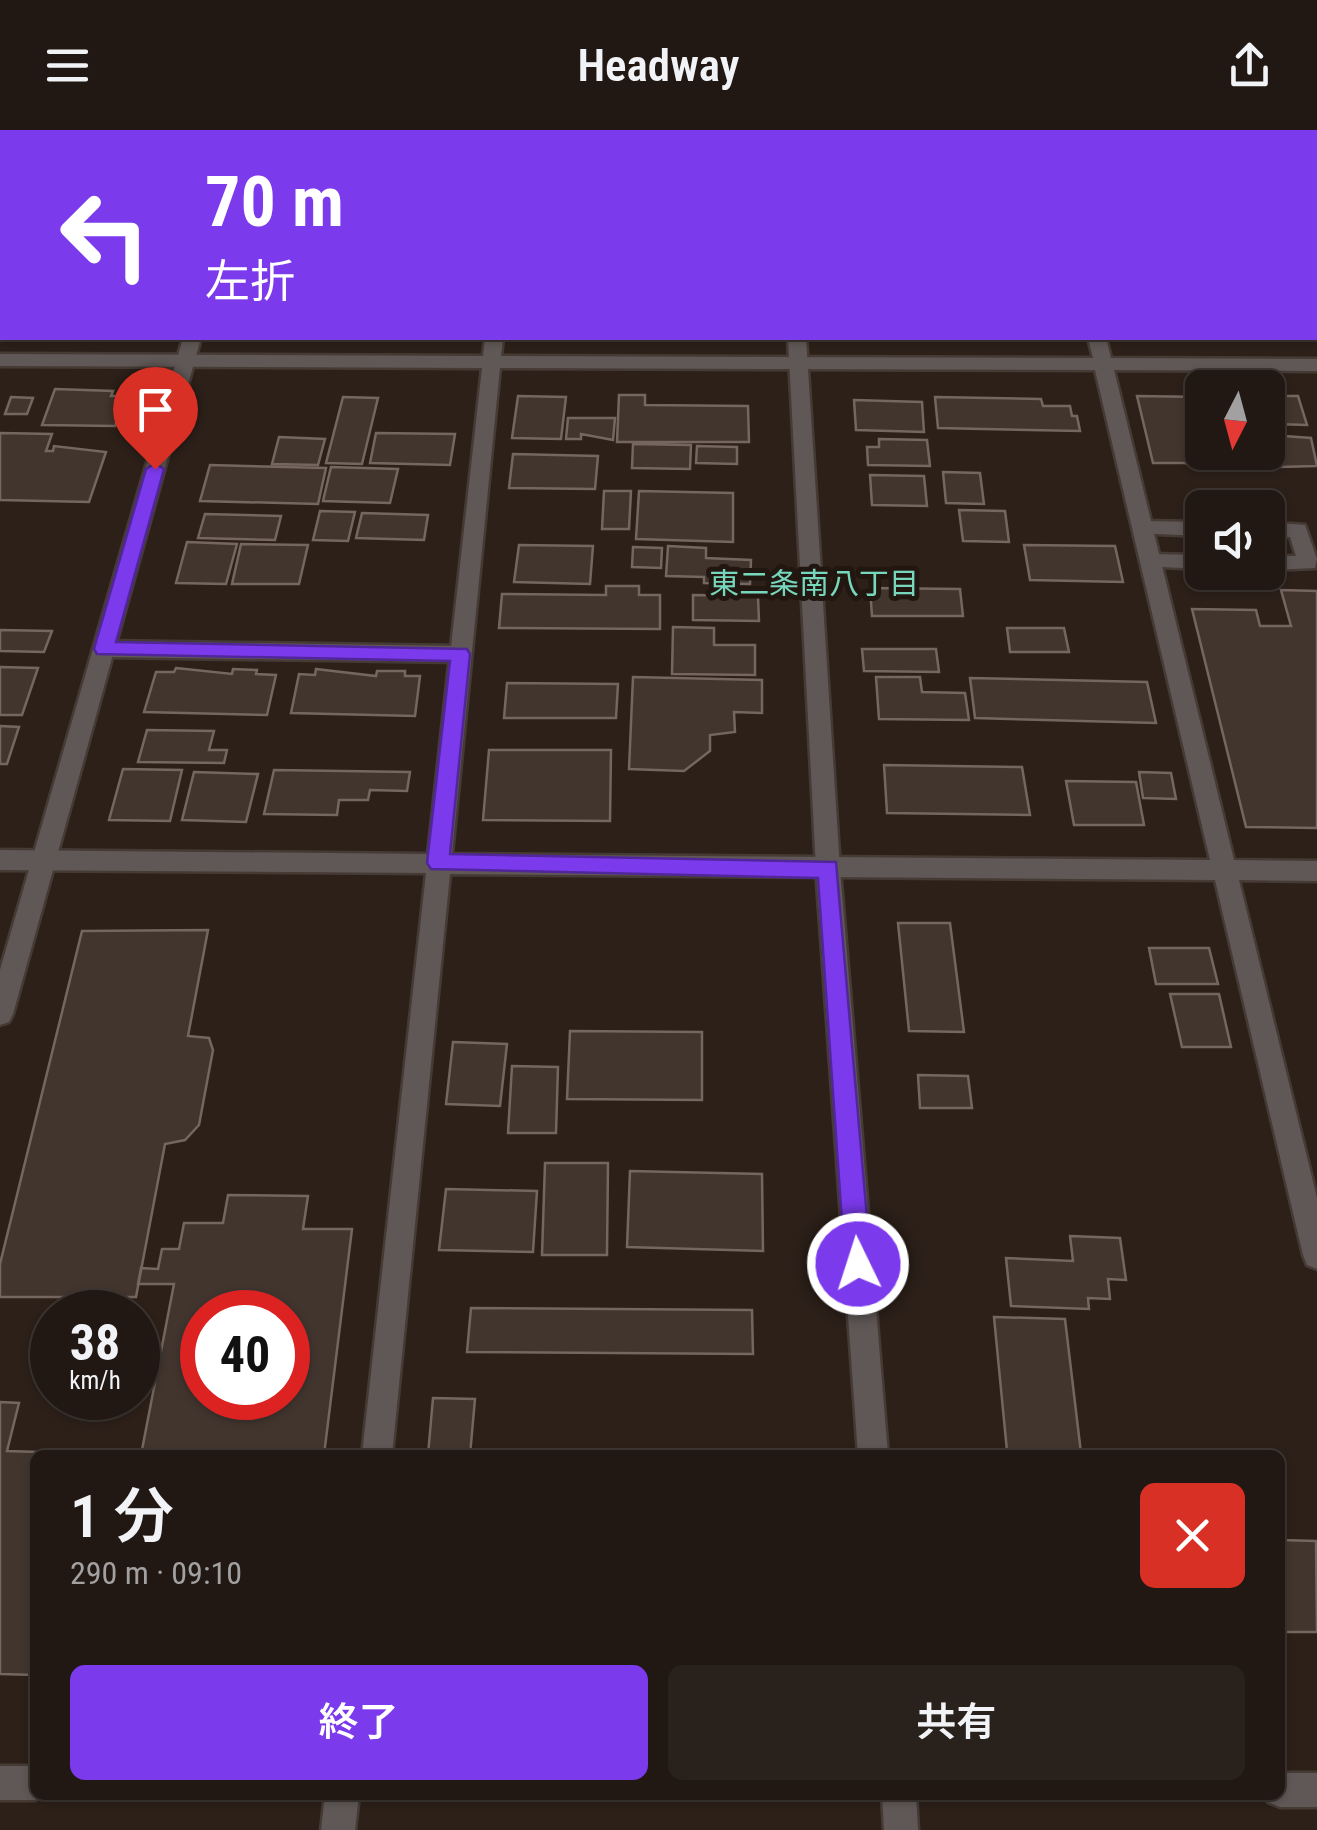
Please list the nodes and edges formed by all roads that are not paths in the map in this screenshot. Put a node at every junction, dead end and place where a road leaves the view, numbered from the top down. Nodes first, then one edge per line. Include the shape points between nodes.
1 (191, 340) edge
2 (798, 340) edge
3 (1098, 340) edge
4 (493, 350) edge
5 (0, 360) edge
6 (186, 361) junction
7 (800, 364) junction
8 (1104, 364) junction
9 (1317, 366) edge
10 (1142, 528) junction
11 (1185, 528) edge
12 (1285, 530) edge
13 (1150, 561) junction
14 (1185, 562) edge
15 (1285, 562) edge
16 (104, 649) junction
17 (460, 654) junction
18 (0, 860) edge
19 (45, 860) junction
20 (438, 863) junction
21 (828, 869) junction
22 (1223, 870) junction
23 (1317, 871) edge
24 (0, 1014) edge
25 (1317, 1255) edge
26 (378, 1450) edge
27 (873, 1450) edge
28 (0, 1783) edge
29 (30, 1783) edge
30 (1285, 1790) edge
31 (1317, 1790) edge
32 (341, 1800) edge
33 (899, 1800) edge
34 (338, 1830) edge
35 (901, 1830) edge

1 - 6 street
2 - 7 street
3 - 8 street
4 - 6 street
4 - 7 street
4 - 17 street
5 - 6 street
6 - 16 street
7 - 8 street
7 - 21 street
8 - 9 street
8 - 10 street
10 - 11 street
10 - 13 street
12 - 15 street via 1298,530 1308,563
13 - 14 street
13 - 22 street
16 - 17 street
16 - 19 street
17 - 20 street
18 - 19 street
19 - 20 street
19 - 24 street
20 - 21 street
20 - 26 street
21 - 22 street
21 - 27 street
22 - 23 street
22 - 25 street
28 - 29 street
30 - 31 street
32 - 34 street
33 - 35 street

